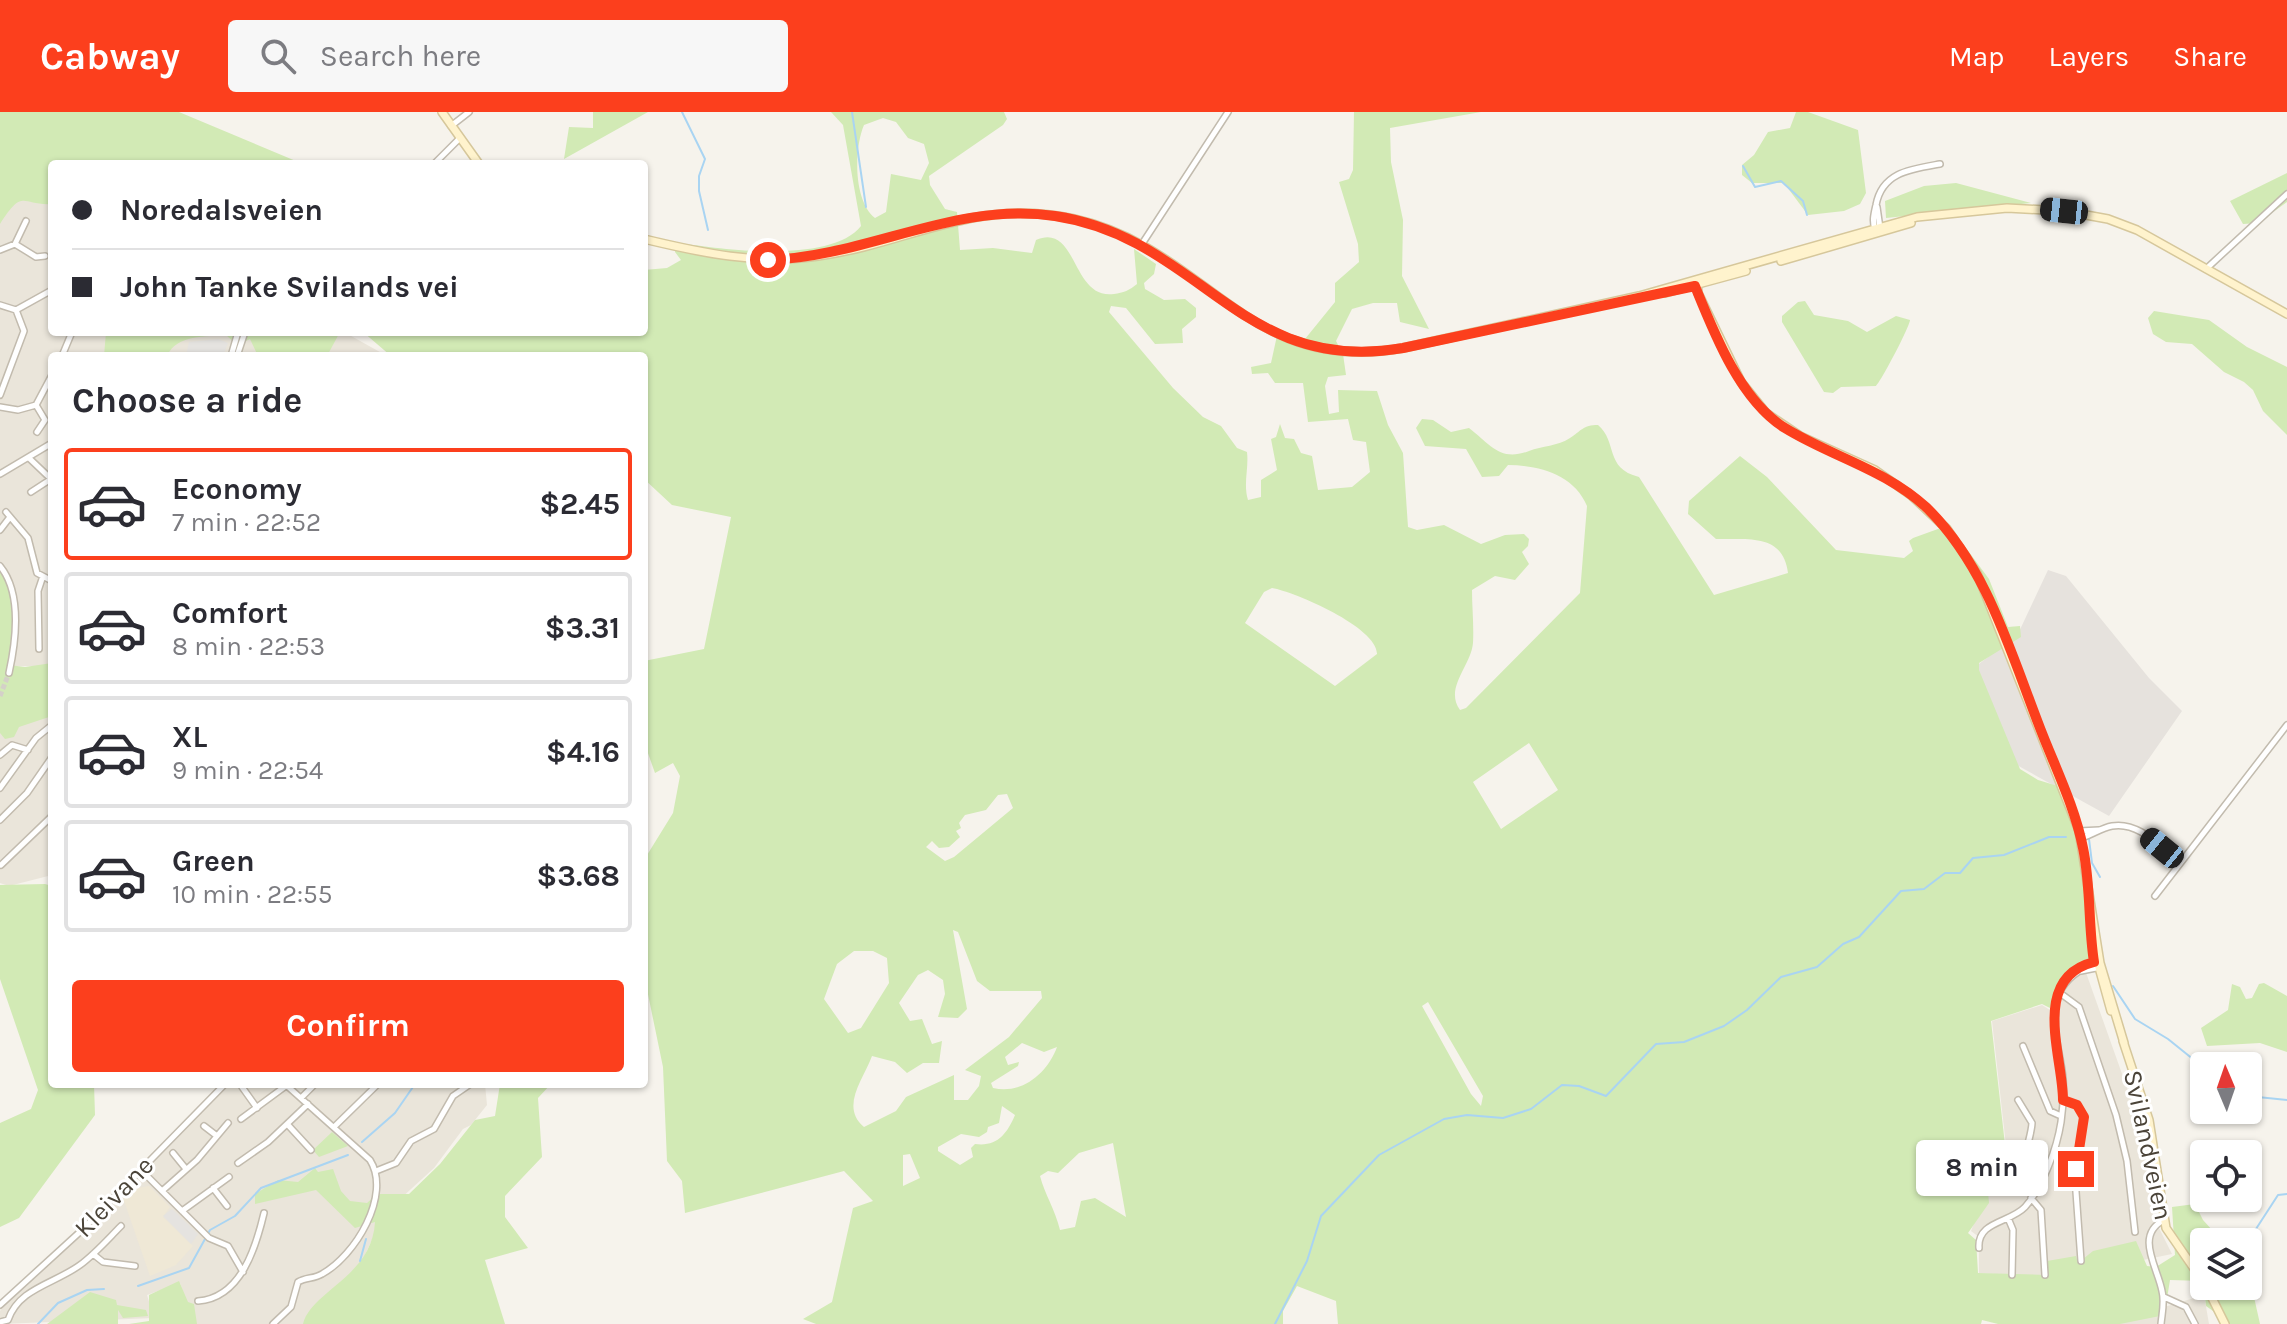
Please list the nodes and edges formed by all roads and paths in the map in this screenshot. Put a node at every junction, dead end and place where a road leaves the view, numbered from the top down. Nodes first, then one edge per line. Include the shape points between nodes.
1 (442, 112) edge
2 (469, 112) edge
3 (1228, 112) edge
4 (451, 127) junction
5 (459, 139) junction
6 (438, 160) edge
7 (476, 160) edge
8 (1940, 164) dead end
9 (2287, 194) edge
10 (26, 221) dead end
11 (1877, 229) junction
12 (648, 240) edge
13 (15, 244) junction
14 (1142, 244) junction
15 (0, 250) edge
16 (45, 256) dead end
17 (2205, 270) junction
18 (1698, 283) junction
19 (48, 292) edge
20 (0, 305) edge
21 (16, 310) junction
22 (2287, 314) edge
23 (48, 382) edge
24 (0, 395) edge
25 (36, 405) junction
26 (0, 407) edge
27 (37, 432) dead end
28 (48, 446) edge
29 (30, 459) junction
30 (0, 474) edge
31 (48, 475) edge
32 (48, 480) edge
33 (31, 492) dead end
34 (0, 530) edge
35 (0, 566) edge
36 (42, 579) junction
37 (48, 580) edge
38 (39, 649) dead end
39 (9, 673) tunnel mouth
40 (2287, 725) edge
41 (48, 729) edge
42 (28, 750) junction
43 (0, 755) edge
44 (48, 763) edge
45 (0, 788) edge
46 (0, 820) edge
47 (48, 820) edge
48 (2080, 835) junction
49 (2180, 862) junction
50 (1, 865) edge
51 (2155, 896) dead end
52 (2097, 965) junction
53 (2060, 993) junction
54 (2023, 1046) dead end
55 (221, 1088) edge
56 (243, 1088) edge
57 (282, 1088) edge
58 (289, 1088) edge
59 (311, 1088) edge
60 (374, 1088) edge
61 (465, 1088) edge
62 (301, 1098) junction
63 (2018, 1100) dead end
64 (2063, 1100) junction
65 (308, 1104) junction
66 (257, 1108) junction
67 (2061, 1116) junction
68 (241, 1119) dead end
69 (228, 1123) dead end
70 (288, 1125) junction
71 (204, 1126) dead end
72 (334, 1127) junction
73 (217, 1136) junction
74 (311, 1150) dead end
75 (173, 1153) dead end
76 (238, 1163) dead end
77 (186, 1169) junction
78 (141, 1170) junction
79 (376, 1171) junction
80 (229, 1177) dead end
81 (2038, 1183) junction
82 (213, 1188) junction
83 (162, 1191) junction
84 (2031, 1198) junction
85 (227, 1206) dead end
86 (182, 1211) junction
87 (264, 1213) dead end
88 (2008, 1218) junction
89 (2165, 1224) junction
90 (121, 1226) dead end
91 (2135, 1232) dead end
92 (1979, 1248) dead end
93 (93, 1254) junction
94 (2081, 1261) dead end
95 (2190, 1262) edge
96 (135, 1266) dead end
97 (243, 1272) junction
98 (2012, 1275) dead end
99 (2045, 1275) dead end
100 (2164, 1297) junction
101 (2213, 1300) edge
102 (198, 1301) dead end
103 (0, 1305) edge
104 (1, 1323) edge
105 (273, 1324) edge
106 (2161, 1324) edge
107 (2195, 1324) edge
108 (2225, 1324) edge

1 - 4 main road
2 - 4 street
3 - 14 street
4 - 5 main road
5 - 6 street
5 - 7 main road
8 - 11 street via 1888,180 1878,194
9 - 17 street
10 - 13 street
11 - 17 main road via 1935,215 2007,208 2096,216 2137,230
11 - 18 main road
12 - 14 main road via 719,256 794,259 859,248 957,219 1027,213 1083,222
13 - 15 street
13 - 16 street via 36,257
14 - 18 main road via 1260,327 1295,343 1332,351 1403,348
17 - 22 main road
18 - 48 main road, Svilandveien via 1741,382 1766,413 1792,432 1896,483 1958,543 1994,609
19 - 21 street
20 - 21 street
21 - 24 street via 24,331
23 - 25 street
25 - 26 street
25 - 27 street via 45,420
28 - 29 street
29 - 30 street
29 - 31 street
32 - 33 street
34 - 36 street via 8,514 28,538
35 - 39 street via 8,577 14,611
36 - 37 street
36 - 38 street
40 - 49 street
41 - 42 street
42 - 43 street via 12,745
42 - 45 street
44 - 46 street
47 - 50 street
48 - 49 street via 2121,825 2137,829
48 - 52 main road, Svilandveien
49 - 51 street
52 - 53 street via 2068,979
52 - 89 main road, Svilandveien via 2153,1139
53 - 64 street via 2053,1024
53 - 91 street via 2079,1007 2116,1115
54 - 67 street via 2050,1111
55 - 78 street, Kleivane
56 - 66 street
57 - 66 street
58 - 62 street
59 - 62 street
60 - 72 street
61 - 79 street via 453,1096 434,1129 411,1141 396,1163
62 - 65 street
63 - 81 street via 2032,1123 2026,1168
64 - 67 street
64 - 94 street via 2079,1108 2085,1122 2075,1178
65 - 70 street
65 - 72 street
66 - 68 street
67 - 81 street
69 - 73 street
70 - 74 street
70 - 76 street
71 - 73 street
72 - 79 street
73 - 77 street
75 - 77 street
77 - 83 street
78 - 83 street
78 - 103 street, Kleivane
79 - 105 street via 377,1191 361,1237 325,1272 298,1282 291,1307
80 - 82 street
81 - 84 street
82 - 85 street
82 - 86 street
83 - 86 street
84 - 88 street
84 - 99 street via 2041,1210
86 - 97 street via 209,1238 228,1246
87 - 97 street via 254,1254
88 - 92 street via 1985,1230
88 - 98 street
89 - 95 main road, Svilandveien
89 - 100 street via 2153,1229 2148,1246
90 - 93 street
93 - 96 street via 103,1262
93 - 104 street via 48,1285 26,1293
97 - 102 street via 216,1296
100 - 106 street
100 - 107 street via 2183,1304
101 - 108 main road, Svilandveien

